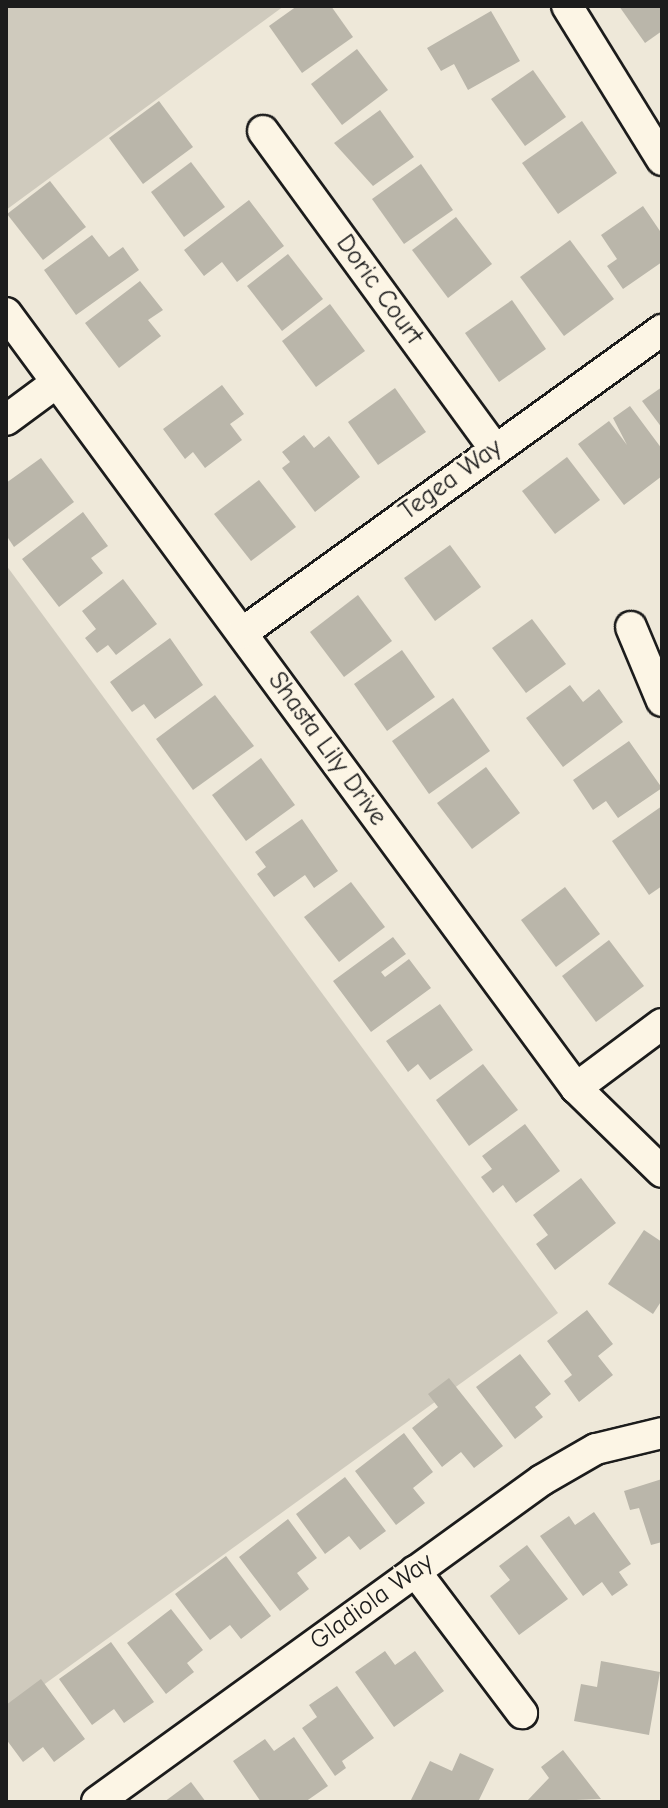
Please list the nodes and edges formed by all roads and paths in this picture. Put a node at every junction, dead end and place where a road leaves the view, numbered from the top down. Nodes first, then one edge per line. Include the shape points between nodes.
1 (567, 6) edge
2 (263, 131) dead end
3 (662, 160) edge
4 (6, 313) edge
5 (662, 330) edge
6 (56, 383) junction
7 (6, 420) edge
8 (494, 448) junction
9 (631, 627) dead end
10 (242, 633) junction
11 (662, 701) edge
12 (662, 1024) edge
13 (576, 1088) junction
14 (662, 1172) edge
15 (662, 1433) edge
16 (415, 1571) junction
17 (522, 1713) dead end
18 (97, 1802) edge

1 - 3 street
2 - 8 street, Doric Court
4 - 6 street, Shasta Lily Drive
5 - 8 street, Tegea Way
6 - 7 street
6 - 10 street, Shasta Lily Drive
8 - 10 street, Tegea Way
9 - 11 street
10 - 13 street, Shasta Lily Drive
12 - 13 street
13 - 14 street, Shasta Lily Drive
15 - 16 street, Gladiola Way via 568,1463
16 - 17 street
16 - 18 street, Gladiola Way

